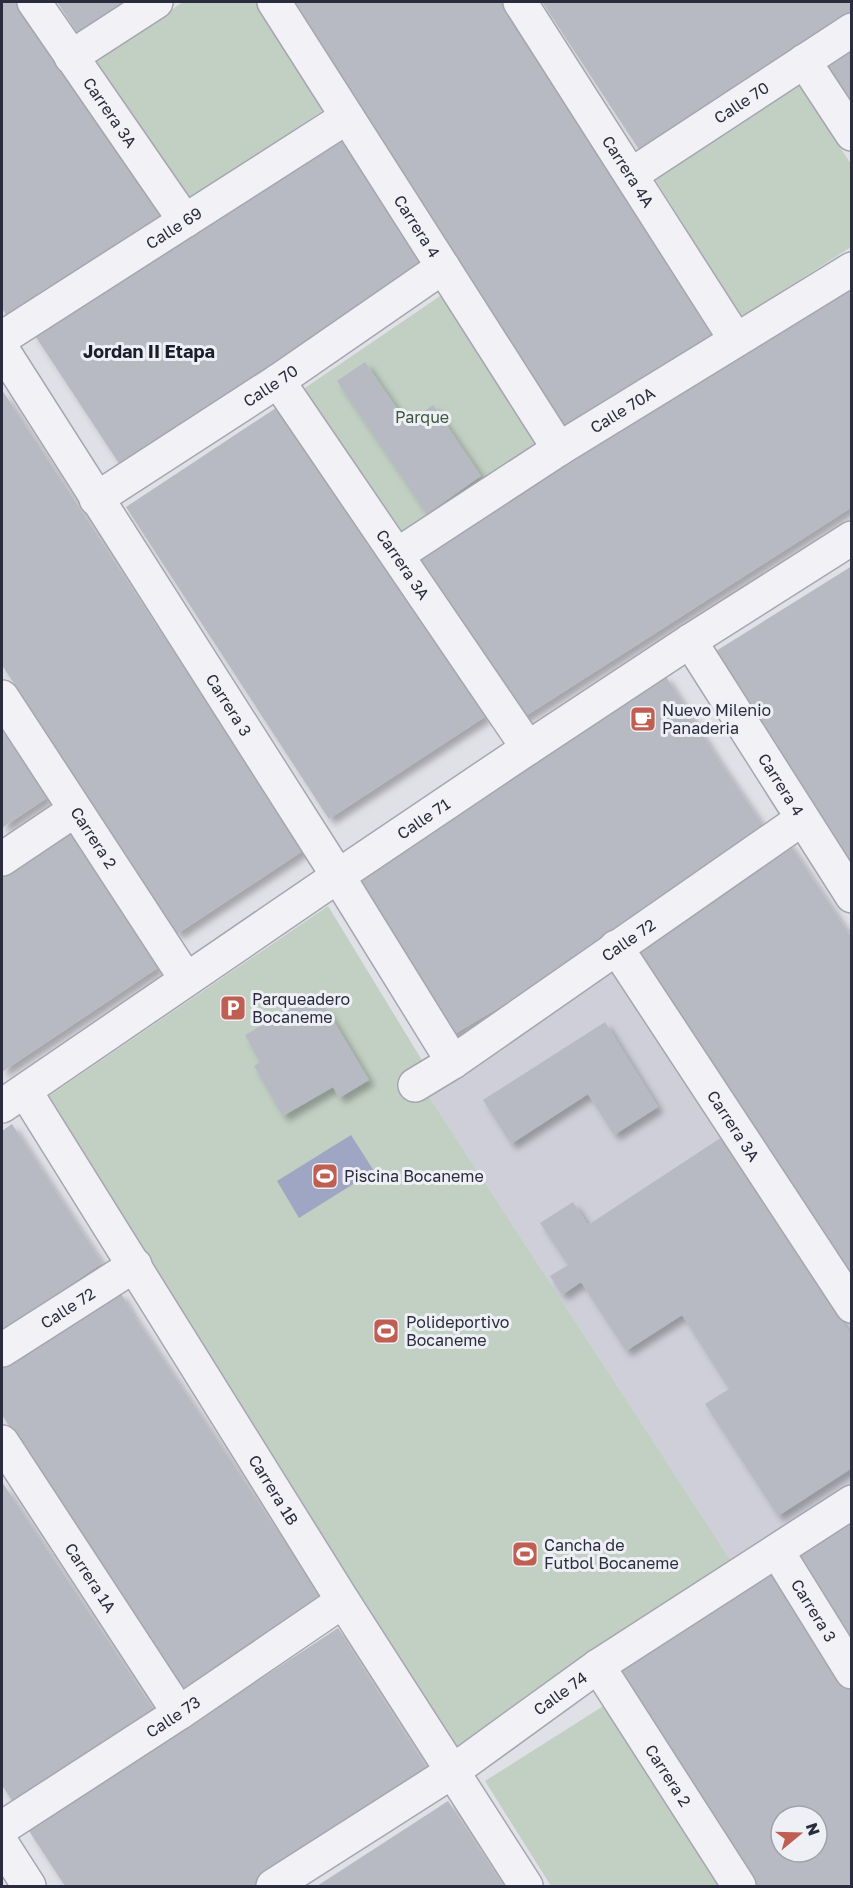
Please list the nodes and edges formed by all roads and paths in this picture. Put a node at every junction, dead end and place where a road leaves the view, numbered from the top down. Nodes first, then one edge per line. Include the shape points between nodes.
1 (34, 2) edge
2 (156, 2) edge
3 (274, 2) edge
4 (520, 2) edge
5 (852, 30) edge
6 (71, 57) junction
7 (804, 61) junction
8 (347, 117) junction
9 (852, 134) edge
10 (631, 175) junction
11 (185, 221) junction
12 (443, 267) junction
13 (852, 269) edge
14 (736, 340) junction
15 (3, 352) edge
16 (278, 381) junction
17 (559, 449) junction
18 (96, 499) junction
19 (852, 538) edge
20 (397, 555) junction
21 (690, 641) junction
22 (2, 697) edge
23 (528, 748) junction
24 (75, 810) junction
25 (802, 819) junction
26 (2, 860) edge
27 (338, 876) junction
28 (852, 896) edge
29 (616, 947) junction
30 (186, 979) junction
31 (453, 1062) junction
32 (415, 1085) dead end
33 (13, 1099) edge
34 (135, 1265) junction
35 (852, 1306) edge
36 (2, 1350) edge
37 (2, 1442) edge
38 (852, 1502) edge
39 (777, 1551) junction
40 (343, 1601) junction
41 (598, 1666) junction
42 (852, 1672) edge
43 (179, 1713) junction
44 (453, 1771) junction
45 (2, 1828) edge
46 (2, 1844) edge
47 (282, 1884) edge
48 (29, 1887) edge
49 (526, 1887) edge
50 (739, 1887) edge

1 - 6 street, Carrera 3A
2 - 6 street
3 - 8 street, Carrera 4
4 - 10 street, Carrera 4A
5 - 7 street, Calle 70
6 - 11 street, Carrera 3A
7 - 9 street
7 - 10 street, Calle 70
8 - 11 street, Calle 69
8 - 12 street, Carrera 4
10 - 14 street, Carrera 4A
11 - 15 street, Calle 69
12 - 16 street, Calle 70
12 - 17 street, Carrera 4
13 - 14 street, Calle 70A
14 - 17 street, Calle 70A
15 - 18 street, Carrera 3
16 - 18 street, Calle 70
16 - 20 street, Carrera 3A
17 - 20 street, Calle 70A
18 - 27 street, Carrera 3
19 - 21 street, Calle 71
20 - 23 street, Carrera 3A
21 - 23 street, Calle 71
21 - 25 street, Carrera 4
22 - 24 street, Carrera 2
23 - 27 street, Calle 71
24 - 26 street
24 - 30 street, Carrera 2
25 - 28 street, Carrera 4
25 - 29 street, Calle 72
27 - 30 street, Calle 71
27 - 31 street, Carrera 3
29 - 31 street, Calle 72
29 - 35 street, Carrera 3A
30 - 33 street, Calle 71
31 - 32 street, Calle 72
33 - 34 street, Carrera 1B
34 - 36 street, Calle 72
34 - 40 street, Carrera 1B
37 - 43 street, Carrera 1A
38 - 39 street, Calle 74
39 - 41 street, Calle 74
39 - 42 street, Carrera 3
40 - 43 street, Calle 73
40 - 44 street, Carrera 1B
41 - 44 street, Calle 74
41 - 50 street, Carrera 2
43 - 45 street, Calle 73
44 - 47 street, Calle 74
44 - 49 street, Carrera 1B
46 - 48 street

